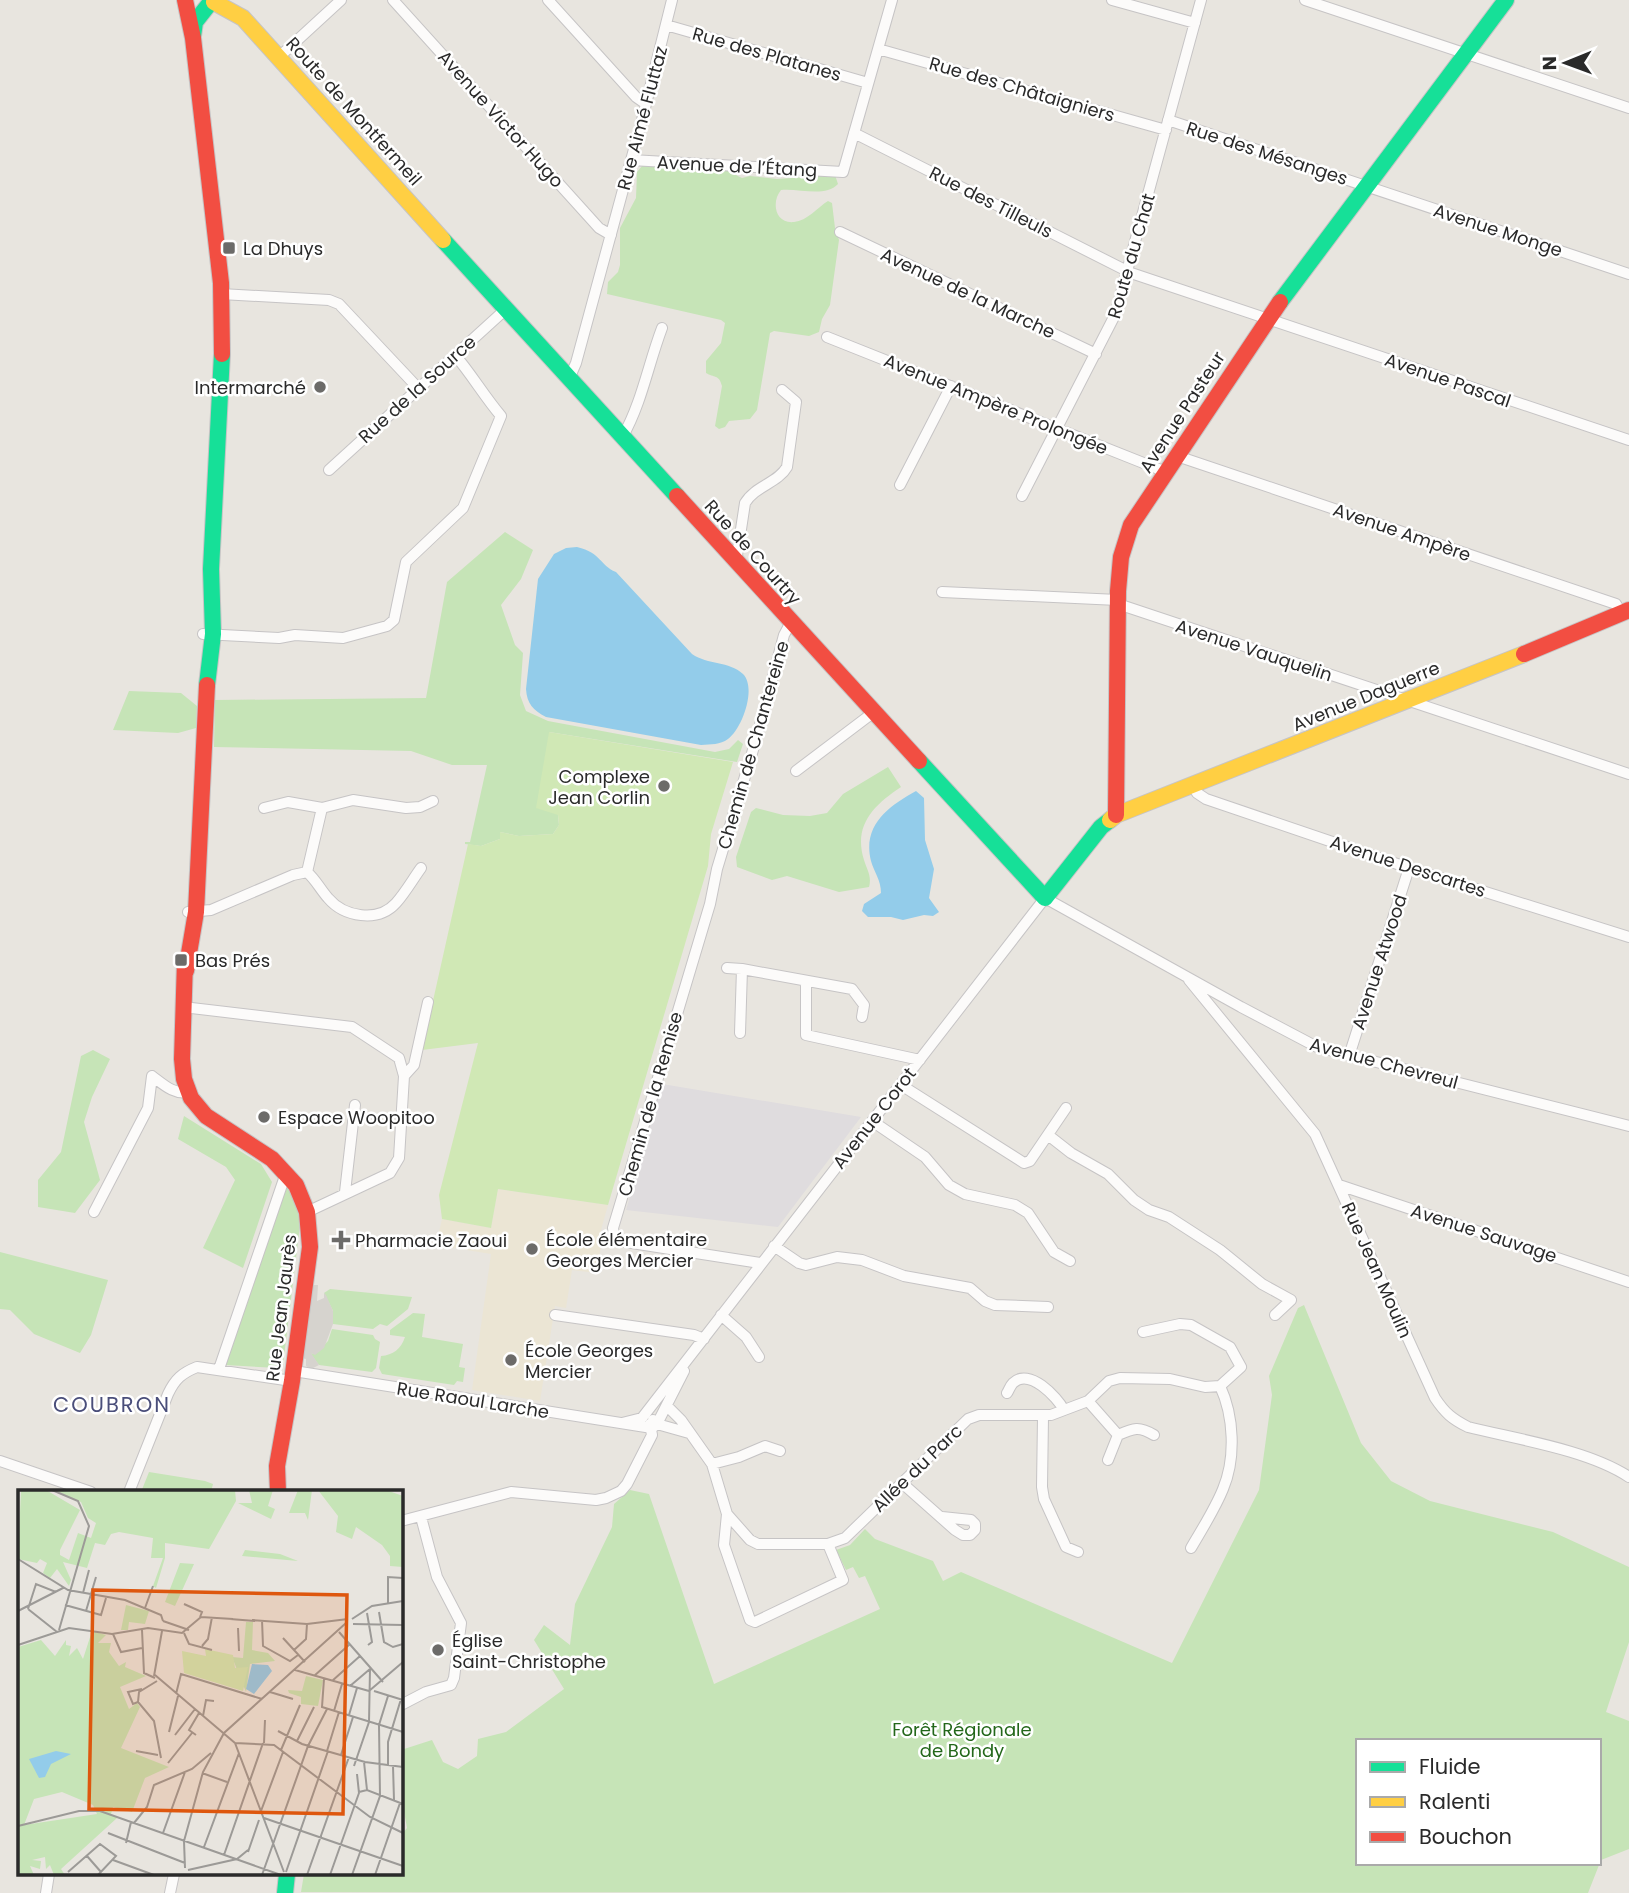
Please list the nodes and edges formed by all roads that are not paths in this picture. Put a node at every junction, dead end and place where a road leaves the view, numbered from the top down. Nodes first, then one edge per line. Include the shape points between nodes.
1 (185, 0) edge
2 (191, 0) edge
3 (235, 0) edge
4 (341, 0) edge
5 (393, 0) edge
6 (548, 0) edge
7 (672, 0) edge
8 (892, 0) edge
9 (1112, 0) edge
10 (1201, 0) edge
11 (1305, 0) edge
12 (1506, 0) edge
13 (214, 2) edge
14 (243, 18) junction
15 (1195, 23) junction
16 (666, 25) junction
17 (192, 38) junction
18 (878, 49) junction
19 (1467, 54) junction
20 (279, 57) junction
21 (868, 83) junction
22 (646, 104) junction
23 (1629, 108) edge
24 (1167, 125) junction
25 (854, 133) junction
26 (631, 160) junction
27 (1366, 186) junction
28 (435, 229) joint
29 (840, 232) dead end
30 (611, 235) junction
31 (1128, 271) junction
32 (1629, 274) edge
33 (225, 295) junction
34 (506, 309) junction
35 (1267, 319) junction
36 (662, 328) dead end
37 (827, 337) dead end
38 (1096, 354) junction
39 (455, 355) junction
40 (569, 379) junction
41 (951, 386) junction
42 (418, 388) junction
43 (782, 390) dead end
44 (1058, 428) junction
45 (623, 436) junction
46 (1629, 440) edge
47 (1177, 456) junction
48 (329, 470) dead end
49 (1166, 472) junction
50 (901, 485) dead end
51 (1022, 496) dead end
52 (736, 562) junction
53 (942, 592) dead end
54 (1118, 602) junction
55 (1626, 612) edge
56 (791, 622) junction
57 (208, 634) junction
58 (1406, 700) junction
59 (874, 712) junction
60 (796, 771) dead end
61 (1629, 774) edge
62 (1193, 786) junction
63 (433, 802) dead end
64 (264, 808) dead end
65 (322, 808) junction
66 (1116, 815) junction
67 (421, 868) dead end
68 (1409, 868) junction
69 (717, 869) joint
70 (307, 872) junction
71 (1045, 898) junction
72 (192, 912) junction
73 (1629, 937) edge
74 (727, 968) dead end
75 (742, 969) junction
76 (1185, 975) junction
77 (806, 981) junction
78 (1217, 994) junction
79 (428, 1002) dead end
80 (1209, 1005) junction
81 (183, 1007) junction
82 (862, 1017) dead end
83 (740, 1034) dead end
84 (1349, 1056) junction
85 (920, 1060) junction
86 (404, 1076) junction
87 (901, 1084) junction
88 (188, 1091) junction
89 (355, 1105) dead end
90 (1066, 1108) dead end
91 (872, 1121) junction
92 (1629, 1126) edge
93 (1048, 1135) junction
94 (286, 1173) junction
95 (1339, 1185) junction
96 (345, 1192) junction
97 (94, 1212) dead end
98 (307, 1212) junction
99 (774, 1246) junction
100 (1070, 1261) dead end
101 (760, 1263) junction
102 (1629, 1282) edge
103 (1048, 1307) dead end
104 (555, 1315) dead end
105 (721, 1315) junction
106 (1275, 1315) dead end
107 (1143, 1332) dead end
108 (704, 1339) junction
109 (759, 1357) dead end
110 (219, 1369) junction
111 (293, 1376) junction
112 (1220, 1386) junction
113 (664, 1388) junction
114 (1007, 1393) dead end
115 (1088, 1401) junction
116 (667, 1406) junction
117 (1065, 1410) junction
118 (1043, 1417) junction
119 (642, 1418) junction
120 (622, 1423) junction
121 (654, 1426) junction
122 (689, 1433) junction
123 (1118, 1435) junction
124 (1154, 1436) dead end
125 (780, 1451) dead end
126 (1108, 1460) dead end
127 (0, 1461) edge
128 (712, 1464) junction
129 (1629, 1477) edge
130 (902, 1483) junction
131 (85, 1490) edge
132 (130, 1490) edge
133 (278, 1490) edge
134 (727, 1514) junction
135 (421, 1517) junction
136 (942, 1517) dead end
137 (402, 1521) edge
138 (828, 1544) junction
139 (1191, 1548) dead end
140 (1078, 1552) dead end
141 (402, 1704) edge

1 - 17 street, Rue Jean Jaurès
2 - 13 street, Route de Montfermeil
3 - 14 street, Route de Montfermeil
4 - 20 street
5 - 30 street, Avenue Victor Hugo via 599,228
6 - 22 street
7 - 16 street, Rue Aimé Fluttaz
8 - 18 street
9 - 15 street
10 - 15 street, Route du Chat
11 - 19 street
12 - 19 street, Avenue Pasteur
13 - 14 street, Route de Montfermeil
13 - 17 street via 195,22
14 - 20 street, Route de Montfermeil
15 - 24 street, Route du Chat
16 - 21 street, Rue des Platanes
16 - 22 street, Rue Aimé Fluttaz
17 - 33 street, Rue Jean Jaurès
18 - 21 street
18 - 24 street, Rue des Châtaigniers
19 - 23 street
19 - 27 street, Avenue Pasteur
20 - 28 street, Route de Montfermeil
21 - 25 street
22 - 26 street, Rue Aimé Fluttaz
24 - 27 street, Rue des Mésanges
24 - 31 street, Route du Chat
25 - 26 street, Avenue de l’Étang via 843,172
25 - 31 street, Rue des Tilleuls
26 - 30 street, Rue Aimé Fluttaz
27 - 32 street, Avenue Monge
27 - 35 street, Avenue Pasteur
28 - 34 street, Rue de Courtry
29 - 38 street, Avenue de la Marche
30 - 40 street, Rue Aimé Fluttaz
31 - 35 street, Rue des Tilleuls
31 - 38 street, Route du Chat via 1115,315
33 - 42 street via 339,304
33 - 57 street, Rue Jean Jaurès via 228,350 218,422
34 - 39 street, Rue de la Source
34 - 40 street, Rue de Courtry
35 - 46 street, Avenue Pascal
35 - 47 street, Avenue Pasteur
36 - 45 street
37 - 41 street, Avenue Ampère Prolongée
38 - 44 street, Route du Chat
39 - 42 street, Rue de la Source
39 - 57 street via 501,416 463,508 406,562 394,620 343,638
40 - 45 street, Rue de Courtry
41 - 44 street, Avenue Ampère Prolongée
41 - 50 street
42 - 48 street, Rue de la Source
43 - 52 street via 796,402 788,467 745,503
44 - 49 street, Avenue Ampère Prolongée
44 - 51 street, Route du Chat
45 - 52 street, Rue de Courtry
47 - 49 street, Avenue Pasteur
47 - 55 street, Avenue Ampère via 1616,604
49 - 54 street, Avenue Pasteur via 1130,525
52 - 56 street, Rue de Courtry
53 - 54 street, Avenue Vauquelin
54 - 58 street, Avenue Vauquelin
54 - 66 street, Avenue Pasteur
55 - 58 street, Avenue Daguerre
56 - 59 street, Rue de Courtry
56 - 69 street, Chemin de Chantereine
57 - 72 street, Rue Jean Jaurès
58 - 61 street, Avenue Vauquelin
58 - 62 street, Avenue Daguerre
59 - 60 street
59 - 71 street, Rue de Courtry
62 - 66 street, Avenue Daguerre
62 - 68 street, Avenue Descartes via 1206,799
63 - 65 street via 406,808 353,800
64 - 65 street via 288,802
65 - 70 street
66 - 71 street via 1101,827
67 - 70 street via 394,905 367,916 339,907
68 - 73 street, Avenue Descartes
68 - 84 street, Avenue Atwood
69 - 101 street, Chemin de la Remise via 613,1228 619,1241
70 - 72 street via 211,910
71 - 76 street, Avenue Chevreul
71 - 85 street, Avenue Corot
72 - 81 street, Rue Jean Jaurès
74 - 75 street
75 - 77 street
75 - 83 street
76 - 78 street, Avenue Chevreul
76 - 80 street, Rue Jean Moulin
77 - 82 street via 852,989 864,1005
77 - 85 street via 806,1035
78 - 80 street
78 - 84 street, Avenue Chevreul via 1297,1038
79 - 86 street via 414,1065
80 - 95 street, Rue Jean Moulin via 1315,1134
81 - 86 street via 352,1027 399,1058
81 - 88 street, Rue Jean Jaurès via 181,1059
84 - 92 street, Avenue Chevreul
85 - 87 street, Avenue Corot
86 - 96 street via 399,1158 390,1173
87 - 91 street, Avenue Corot
87 - 93 street via 1024,1163
88 - 94 street, Rue Jean Jaurès via 206,1116 266,1154
88 - 97 street via 174,1091 152,1076 148,1108
89 - 96 street
90 - 93 street
91 - 99 street, Avenue Corot
91 - 100 street via 925,1157 949,1185 1028,1213 1054,1252
93 - 106 street via 1108,1174 1134,1200 1169,1217 1291,1300
94 - 98 street, Rue Jean Jaurès
94 - 110 street
95 - 102 street, Avenue Sauvage
95 - 129 street, Rue Jean Moulin via 1444,1412 1468,1427 1586,1457
96 - 98 street
98 - 111 street, Rue Jean Jaurès via 310,1247
99 - 101 street, Avenue Corot
99 - 103 street via 806,1265 837,1257 862,1260 904,1276 970,1288 995,1305
101 - 105 street, Avenue Corot
104 - 108 street
105 - 108 street, Avenue Corot
105 - 109 street via 746,1337
107 - 112 street via 1191,1325 1230,1347 1241,1367
108 - 113 street, Avenue Corot
108 - 116 street, Avenue Corot
110 - 111 street, Rue Raoul Larche
110 - 132 street, Rue Raoul Larche via 197,1367 174,1381
111 - 120 street, Rue Raoul Larche
111 - 133 street, Rue Jean Jaurès via 277,1466
112 - 115 street, Allée du Parc via 1120,1378 1109,1381
112 - 139 street via 1230,1417 1231,1458 1224,1489
113 - 119 street, Avenue Corot
113 - 121 street via 651,1418
114 - 117 street via 1013,1383 1031,1379 1057,1397
115 - 117 street, Allée du Parc
115 - 123 street
116 - 121 street, Avenue Corot
116 - 122 street
117 - 118 street, Allée du Parc
118 - 130 street, Allée du Parc via 979,1415 968,1419
118 - 140 street via 1044,1499 1066,1547
119 - 120 street
119 - 121 street
120 - 121 street, Rue Raoul Larche
121 - 122 street
121 - 135 street via 627,1484 606,1499 511,1492
122 - 128 street
123 - 124 street via 1142,1428
123 - 126 street
125 - 128 street via 765,1446
127 - 131 street
128 - 134 street
130 - 136 street
130 - 138 street, Allée du Parc via 845,1538
134 - 138 street via 758,1544
134 - 138 street via 724,1545 750,1620 755,1622 843,1580
135 - 137 street
135 - 141 street via 437,1577 461,1623 451,1685

